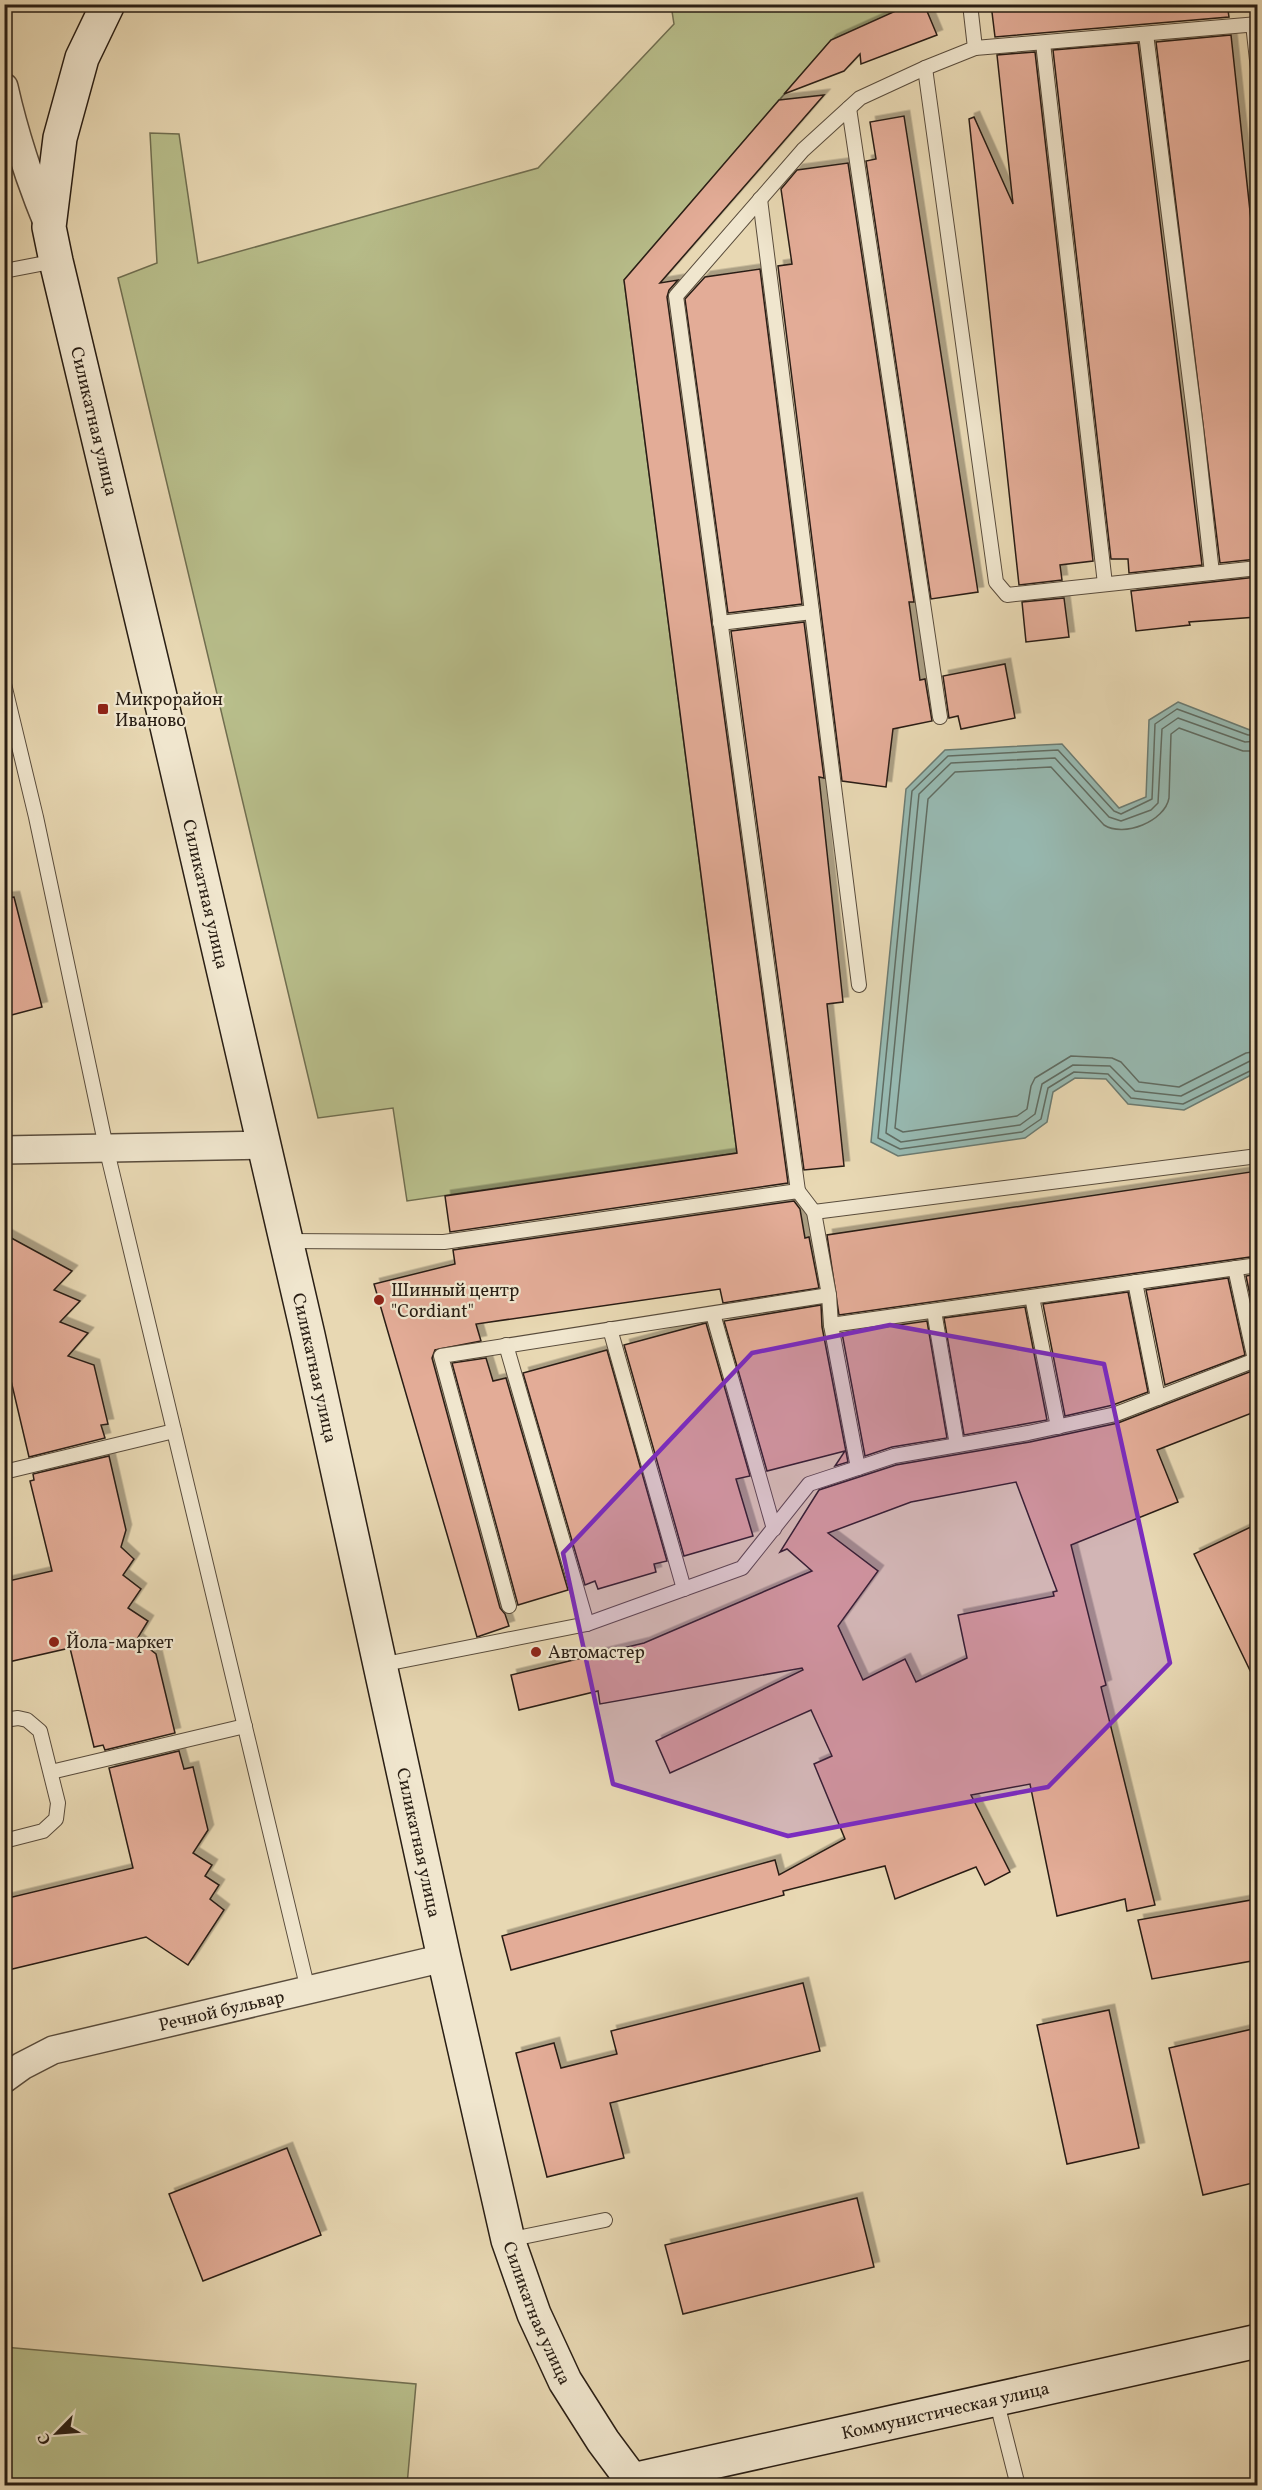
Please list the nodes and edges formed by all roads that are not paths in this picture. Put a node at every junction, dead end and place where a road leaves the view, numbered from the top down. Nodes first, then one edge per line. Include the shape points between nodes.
1 (108, 4) edge
2 (970, 4) edge
3 (1255, 24) edge
4 (1146, 34) junction
5 (1043, 43) junction
6 (975, 48) junction
7 (925, 68) junction
8 (1257, 69) edge
9 (4, 87) edge
10 (849, 108) junction
11 (760, 200) junction
12 (49, 227) junction
13 (56, 261) junction
14 (4, 271) edge
15 (1257, 568) edge
16 (1212, 573) junction
17 (1104, 584) junction
18 (812, 612) junction
19 (720, 623) junction
20 (4, 684) edge
21 (940, 717) dead end
22 (859, 985) dead end
23 (264, 1144) junction
24 (106, 1147) junction
25 (4, 1150) edge
26 (1257, 1156) edge
27 (798, 1191) junction
28 (814, 1212) junction
29 (286, 1241) junction
30 (1257, 1265) edge
31 (1235, 1268) junction
32 (1135, 1282) junction
33 (829, 1295) junction
34 (1032, 1297) junction
35 (934, 1311) junction
36 (713, 1314) junction
37 (831, 1325) junction
38 (610, 1329) junction
39 (506, 1345) junction
40 (1256, 1360) edge
41 (1158, 1398) junction
42 (1058, 1427) junction
43 (174, 1431) junction
44 (957, 1445) junction
45 (858, 1468) junction
46 (4, 1472) edge
47 (774, 1529) junction
48 (684, 1589) junction
49 (510, 1605) dead end
50 (587, 1624) junction
51 (380, 1665) junction
52 (4, 1720) edge
53 (245, 1726) junction
54 (51, 1772) junction
55 (4, 1841) edge
56 (444, 1958) junction
57 (308, 1990) junction
58 (4, 2079) edge
59 (605, 2220) dead end
60 (508, 2240) junction
61 (1257, 2341) edge
62 (996, 2399) junction
63 (633, 2483) edge
64 (1018, 2486) edge

1 - 12 street, Силикатная улица via 82,58 63,127
2 - 6 lane
3 - 4 lane
3 - 8 lane
4 - 5 lane
4 - 16 lane
5 - 6 lane
5 - 17 lane
6 - 7 lane
7 - 10 lane via 860,98
7 - 17 lane via 996,582 1007,595
9 - 12 street via 28,174
10 - 11 lane via 803,150
10 - 21 lane
11 - 18 lane
11 - 19 lane via 676,296
12 - 13 street, Силикатная улица
13 - 14 lane
13 - 23 street, Силикатная улица
15 - 16 lane
16 - 17 lane
18 - 19 lane
18 - 22 lane
19 - 27 lane
20 - 24 lane
23 - 24 street
23 - 29 street, Силикатная улица
24 - 25 street
24 - 43 lane
26 - 28 lane
27 - 28 lane
27 - 29 lane via 444,1242
28 - 33 lane
29 - 51 street, Силикатная улица
30 - 31 lane
31 - 32 lane
31 - 40 lane
32 - 34 lane
32 - 41 lane
33 - 36 lane
33 - 37 lane
34 - 35 lane
34 - 42 lane
35 - 37 lane
35 - 44 lane
36 - 38 lane
36 - 47 lane
37 - 45 lane
38 - 39 lane
38 - 48 lane
39 - 49 lane via 441,1356
39 - 50 lane
40 - 41 lane
41 - 42 lane via 1116,1414
42 - 44 lane
43 - 46 lane
43 - 53 lane
44 - 45 lane via 894,1456
45 - 47 lane via 809,1484
47 - 48 lane via 742,1568
48 - 50 lane
50 - 51 lane
51 - 56 street, Силикатная улица
52 - 54 lane via 27,1720 40,1731
53 - 54 lane
53 - 57 lane
54 - 55 lane via 58,1803 56,1819 43,1831
56 - 57 street, Речной бульвар
56 - 60 street, Силикатная улица
57 - 58 street, Речной бульвар via 53,2050
59 - 60 lane
60 - 63 street, Силикатная улица via 534,2314 565,2380
61 - 62 street, Коммунистическая улица
62 - 63 street, Коммунистическая улица
62 - 64 lane

